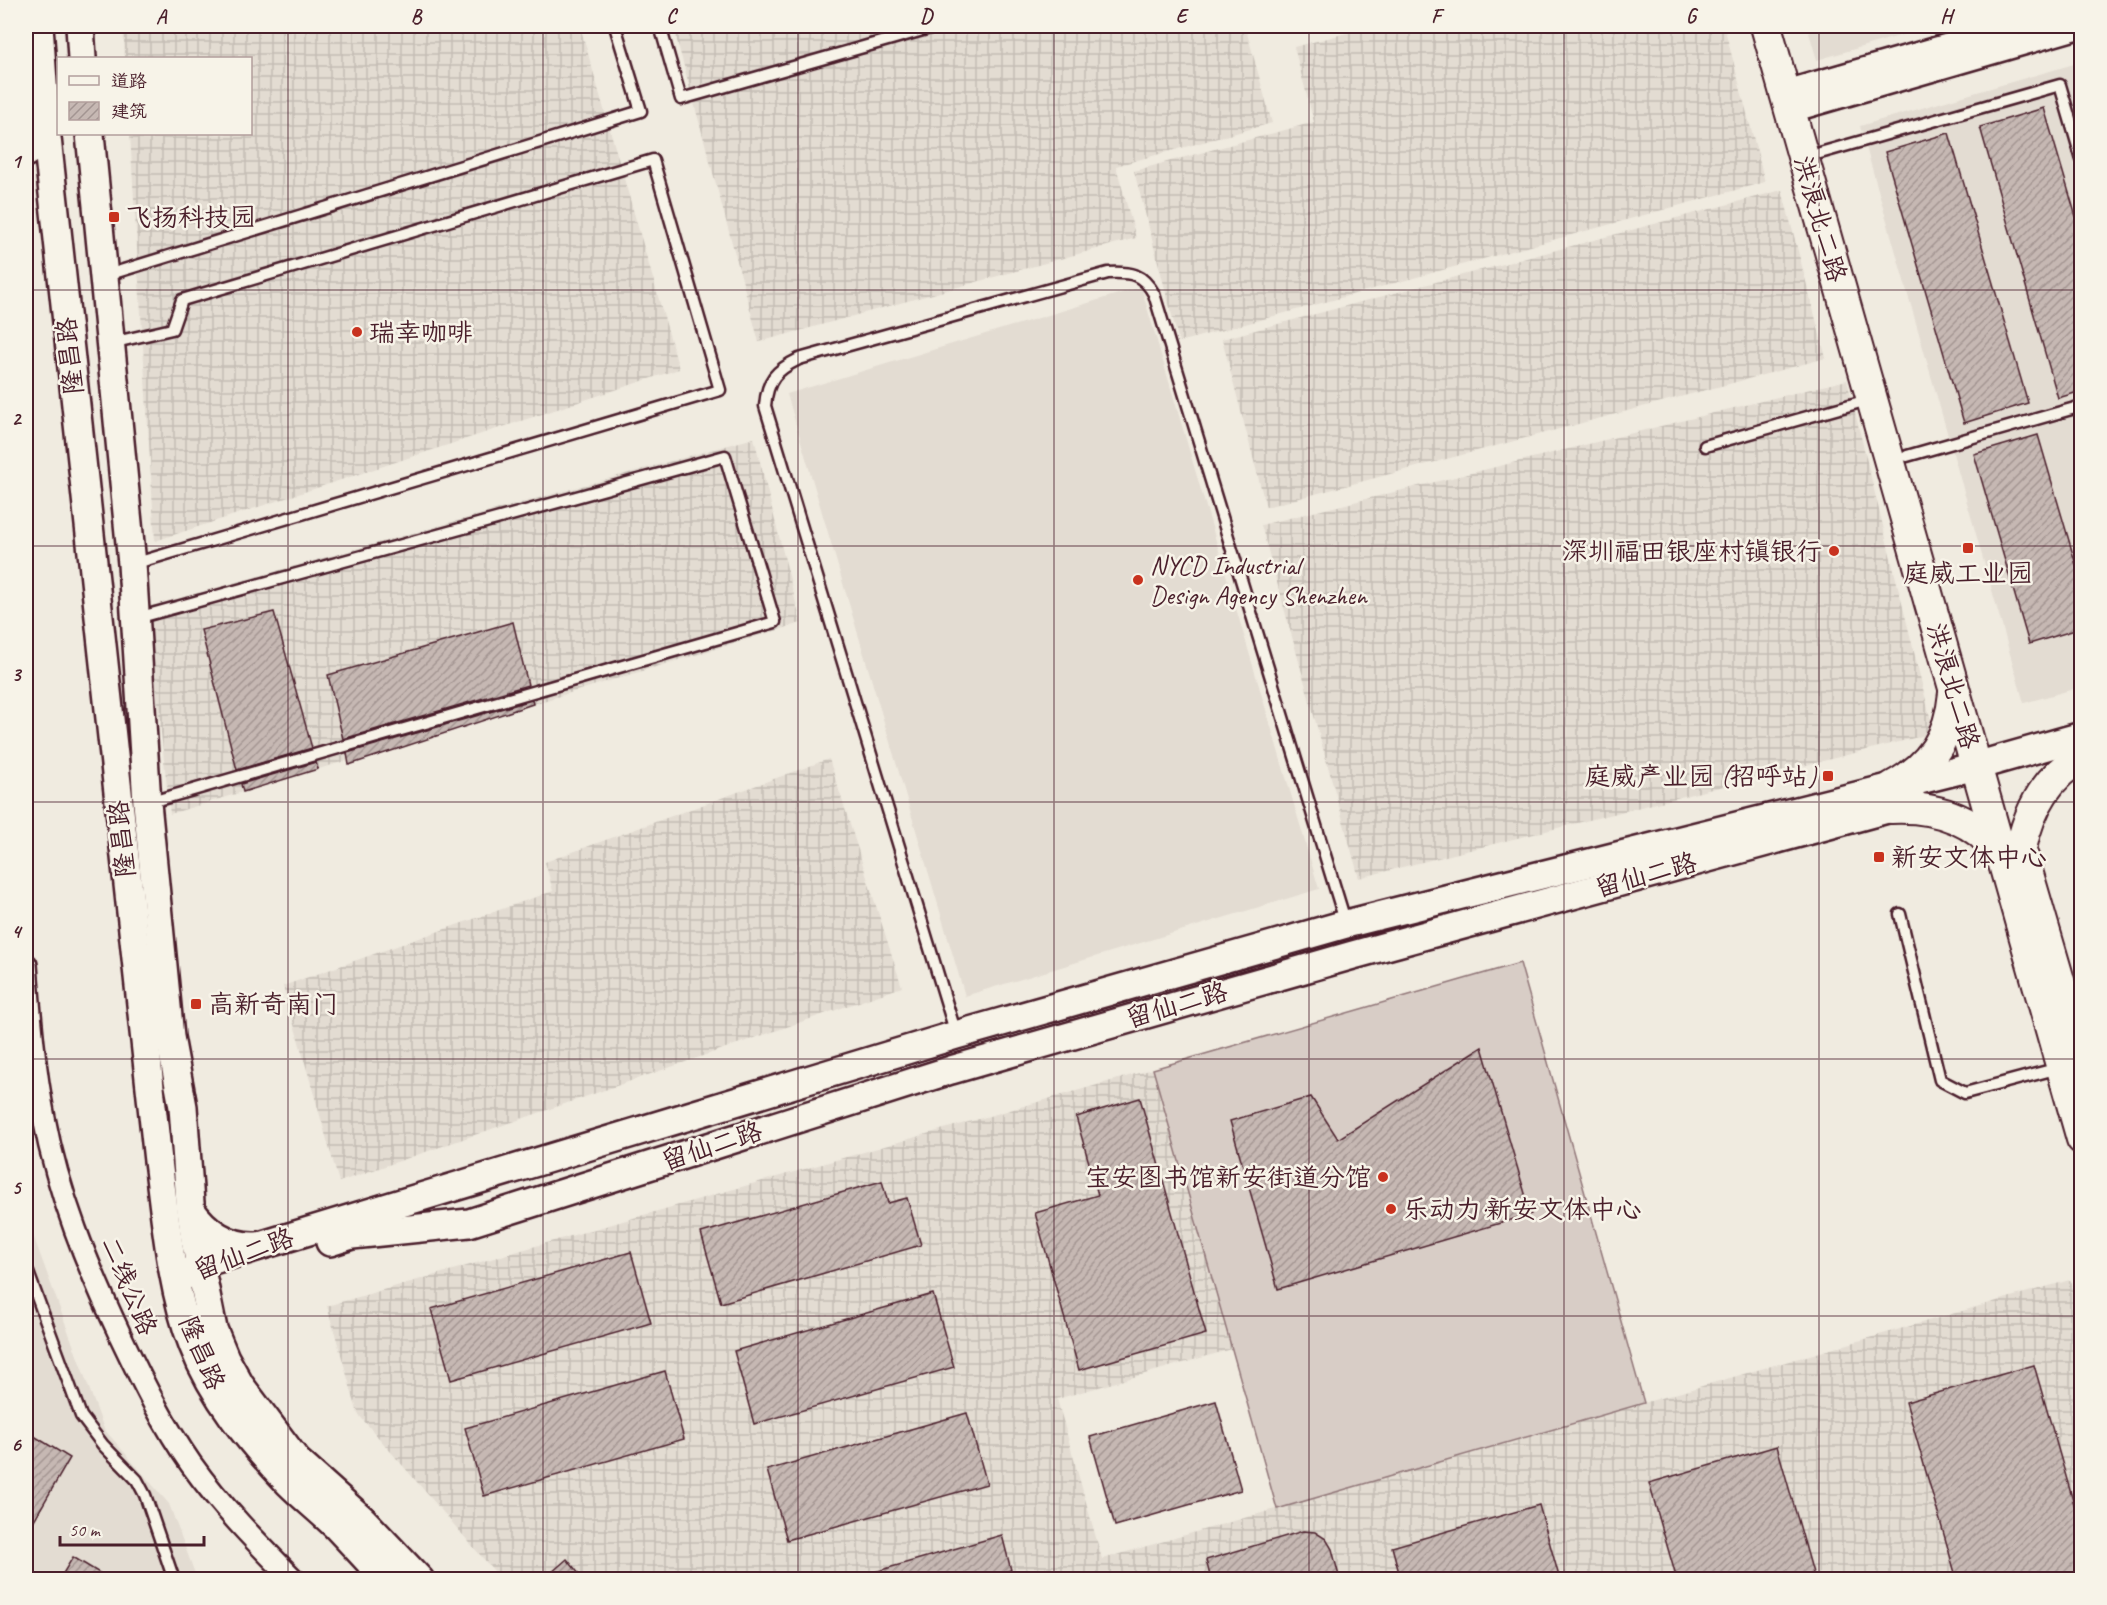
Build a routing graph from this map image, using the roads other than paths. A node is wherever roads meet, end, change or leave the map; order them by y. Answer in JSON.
{"nodes":[{"id":1,"x":39,"y":26,"type":"edge"},
{"id":2,"x":80,"y":26,"type":"edge"},
{"id":3,"x":615,"y":26,"type":"edge"},
{"id":4,"x":660,"y":26,"type":"edge"},
{"id":5,"x":937,"y":26,"type":"edge"},
{"id":6,"x":1766,"y":26,"type":"edge"},
{"id":7,"x":1783,"y":26,"type":"edge"},
{"id":8,"x":2013,"y":26,"type":"edge"},
{"id":9,"x":2082,"y":27,"type":"edge"},
{"id":10,"x":82,"y":57,"type":"edge"},
{"id":11,"x":1798,"y":99,"type":"junction"},
{"id":12,"x":90,"y":135,"type":"edge"},
{"id":13,"x":47,"y":138,"type":"junction"},
{"id":14,"x":1820,"y":153,"type":"junction"},
{"id":15,"x":26,"y":156,"type":"edge"},
{"id":16,"x":2082,"y":160,"type":"edge"},
{"id":17,"x":104,"y":276,"type":"junction"},
{"id":18,"x":110,"y":344,"type":"junction"},
{"id":19,"x":1872,"y":399,"type":"junction"},
{"id":20,"x":2082,"y":406,"type":"edge"},
{"id":21,"x":1705,"y":446,"type":"dead end"},
{"id":22,"x":1907,"y":456,"type":"junction"},
{"id":23,"x":132,"y":564,"type":"junction"},
{"id":24,"x":137,"y":618,"type":"junction"},
{"id":25,"x":1954,"y":690,"type":"junction"},
{"id":26,"x":2082,"y":736,"type":"edge"},
{"id":27,"x":2082,"y":756,"type":"edge"},
{"id":28,"x":1988,"y":772,"type":"junction"},
{"id":29,"x":1891,"y":798,"type":"junction"},
{"id":30,"x":147,"y":803,"type":"junction"},
{"id":31,"x":2011,"y":851,"type":"junction"},
{"id":32,"x":1899,"y":914,"type":"dead end"},
{"id":33,"x":1346,"y":924,"type":"junction"},
{"id":34,"x":26,"y":965,"type":"edge"},
{"id":35,"x":956,"y":1035,"type":"junction"},
{"id":36,"x":2071,"y":1064,"type":"edge"},
{"id":37,"x":2082,"y":1139,"type":"edge"},
{"id":38,"x":448,"y":1189,"type":"junction"},
{"id":39,"x":191,"y":1210,"type":"junction"},
{"id":40,"x":455,"y":1224,"type":"junction"},
{"id":41,"x":263,"y":1245,"type":"junction"},
{"id":42,"x":26,"y":1267,"type":"edge"},
{"id":43,"x":202,"y":1274,"type":"junction"},
{"id":44,"x":176,"y":1282,"type":"junction"},
{"id":45,"x":174,"y":1580,"type":"edge"},
{"id":46,"x":294,"y":1580,"type":"edge"},
{"id":47,"x":386,"y":1580,"type":"edge"},
{"id":48,"x":420,"y":1580,"type":"edge"}],
"edges":[{"from":1,"to":13,"type":"street","name":"隆昌路"},
{"from":2,"to":10,"type":"street"},
{"from":3,"to":17,"type":"lane"},
{"from":4,"to":5,"type":"lane"},
{"from":6,"to":11,"type":"main road","name":"洪浪北二路"},
{"from":7,"to":11,"type":"main road","name":"洪浪北二路"},
{"from":8,"to":11,"type":"street"},
{"from":9,"to":11,"type":"street"},
{"from":11,"to":14,"type":"main road","name":"洪浪北二路"},
{"from":11,"to":19,"type":"main road","name":"洪浪北二路"},
{"from":12,"to":17,"type":"street","name":"隆昌路"},
{"from":13,"to":15,"type":"street"},
{"from":13,"to":44,"type":"street","name":"隆昌路"},
{"from":14,"to":16,"type":"lane"},
{"from":14,"to":22,"type":"main road","name":"洪浪北二路"},
{"from":17,"to":18,"type":"street","name":"隆昌路"},
{"from":18,"to":23,"type":"street","name":"隆昌路"},
{"from":18,"to":23,"type":"lane"},
{"from":19,"to":21,"type":"lane"},
{"from":19,"to":25,"type":"main road","name":"洪浪北二路"},
{"from":20,"to":22,"type":"lane"},
{"from":22,"to":28,"type":"main road","name":"洪浪北二路"},
{"from":23,"to":24,"type":"street","name":"隆昌路"},
{"from":24,"to":30,"type":"street","name":"隆昌路"},
{"from":24,"to":30,"type":"lane"},
{"from":25,"to":28,"type":"main road","name":"洪浪北二路"},
{"from":25,"to":29,"type":"main road"},
{"from":26,"to":28,"type":"street","name":"留仙二路"},
{"from":27,"to":28,"type":"street","name":"留仙二路"},
{"from":27,"to":31,"type":"main road"},
{"from":28,"to":29,"type":"street","name":"留仙二路"},
{"from":28,"to":31,"type":"main road","name":"洪浪北二路"},
{"from":29,"to":31,"type":"main road"},
{"from":29,"to":33,"type":"street","name":"留仙二路"},
{"from":29,"to":40,"type":"street","name":"留仙二路"},
{"from":30,"to":39,"type":"street","name":"隆昌路"},
{"from":31,"to":36,"type":"main road","name":"洪浪北二路"},
{"from":32,"to":36,"type":"lane"},
{"from":33,"to":35,"type":"street","name":"留仙二路"},
{"from":33,"to":35,"type":"lane"},
{"from":34,"to":46,"type":"street","name":"二线公路"},
{"from":35,"to":38,"type":"street","name":"留仙二路"},
{"from":36,"to":37,"type":"main road","name":"洪浪北二路"},
{"from":38,"to":40,"type":"street"},
{"from":38,"to":41,"type":"street","name":"留仙二路"},
{"from":39,"to":41,"type":"street"},
{"from":39,"to":43,"type":"street","name":"隆昌路"},
{"from":40,"to":43,"type":"street","name":"留仙二路"},
{"from":41,"to":43,"type":"street","name":"留仙二路"},
{"from":42,"to":45,"type":"lane"},
{"from":43,"to":44,"type":"street","name":"留仙二路"},
{"from":43,"to":48,"type":"street","name":"隆昌路"},
{"from":44,"to":47,"type":"street","name":"隆昌路"}]}
